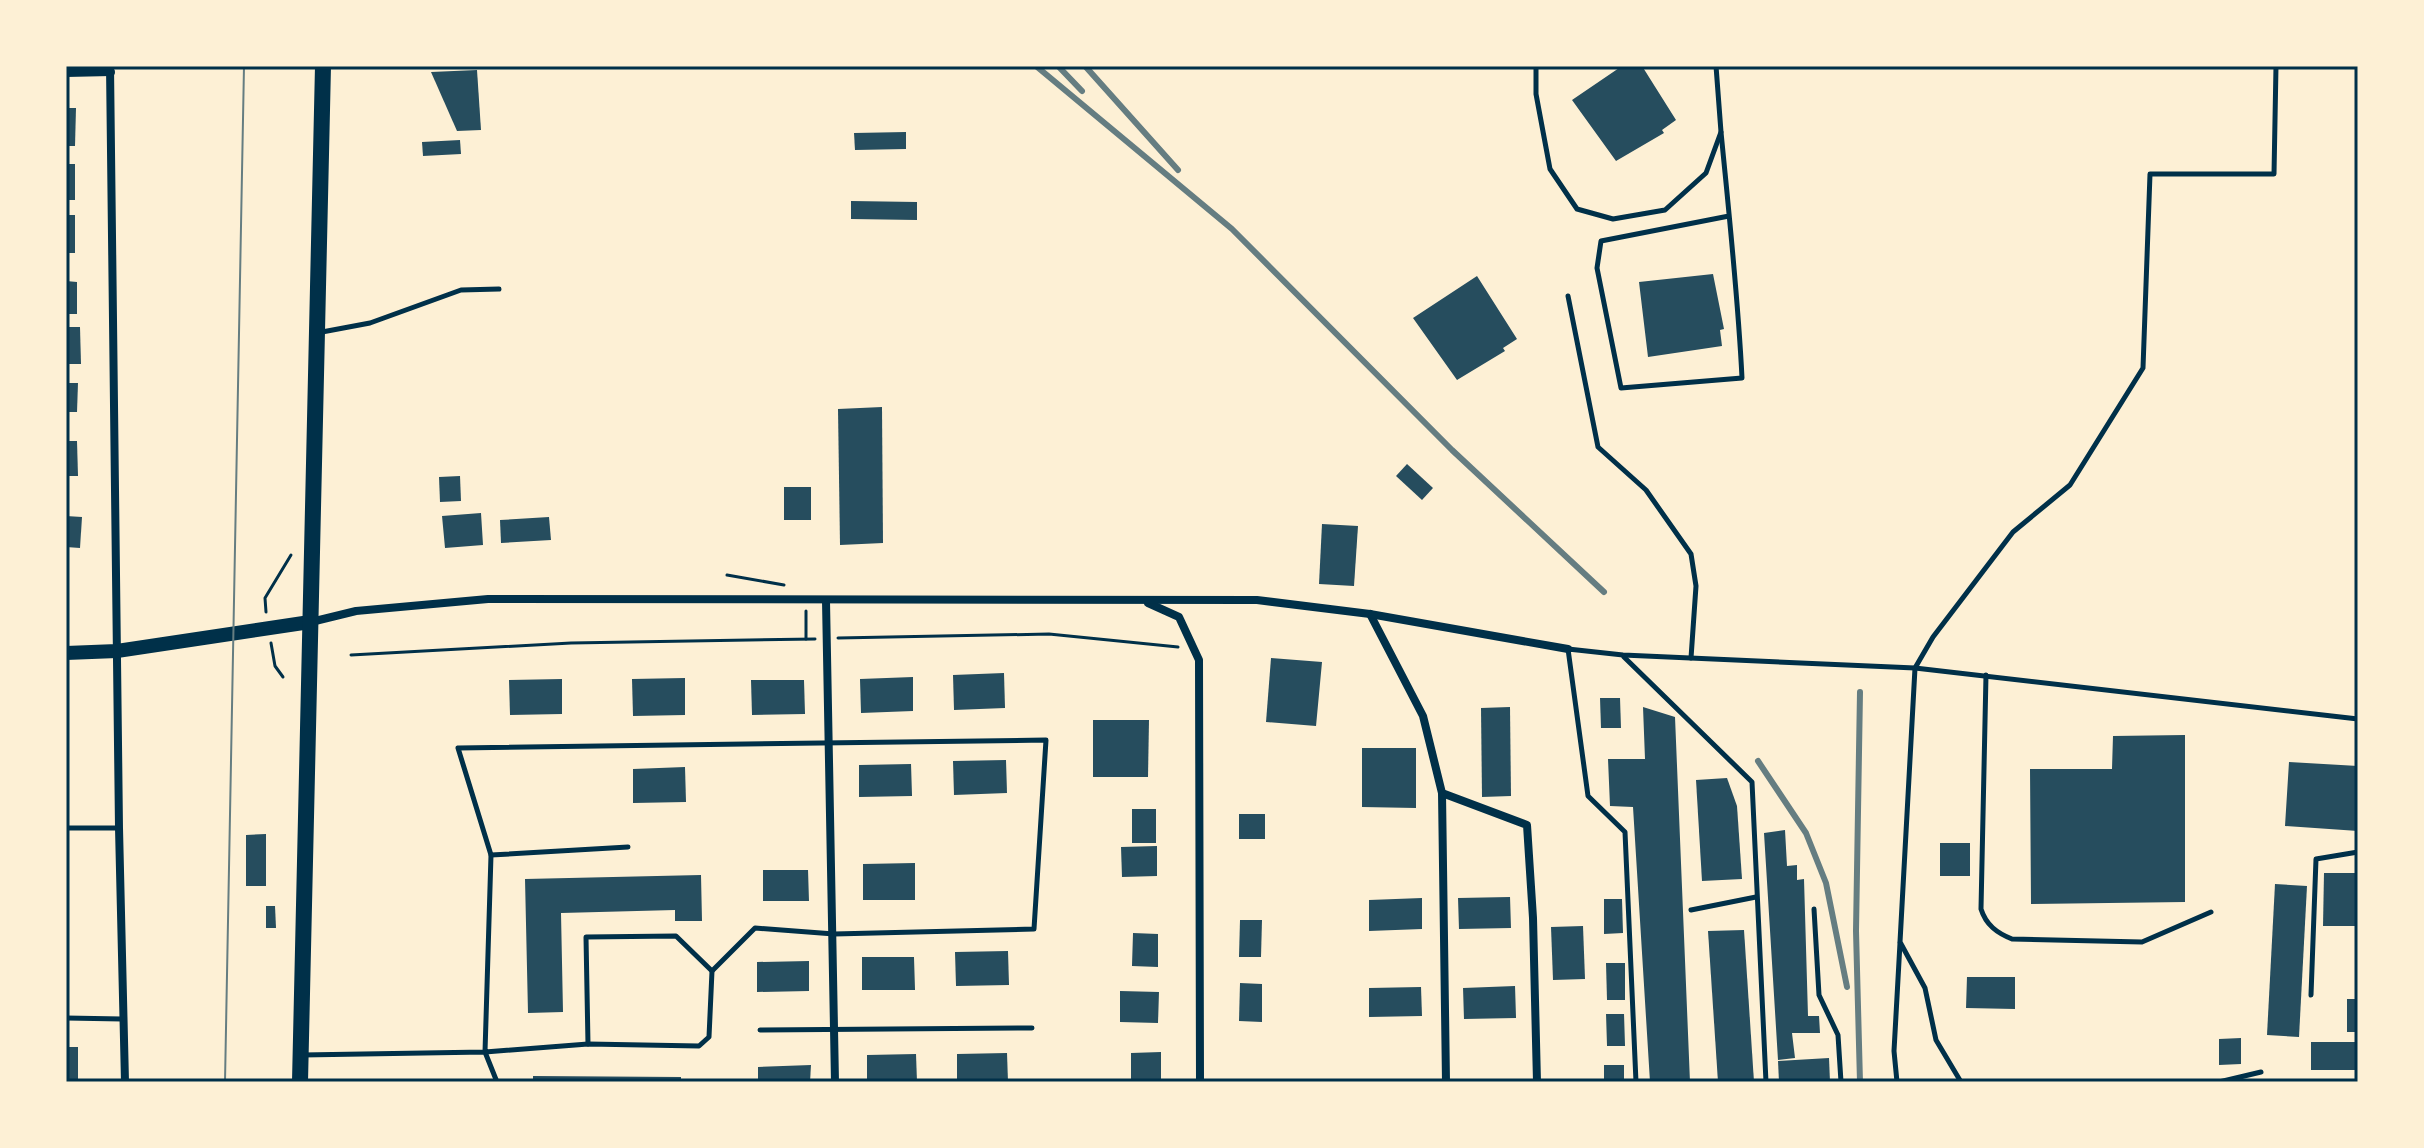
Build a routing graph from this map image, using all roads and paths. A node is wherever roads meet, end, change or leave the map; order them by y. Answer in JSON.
{"nodes":[{"id":1,"x":323,"y":66,"type":"edge"},
{"id":2,"x":1536,"y":66,"type":"edge"},
{"id":3,"x":1716,"y":66,"type":"edge"},
{"id":4,"x":2276,"y":66,"type":"edge"},
{"id":5,"x":110,"y":69,"type":"edge"},
{"id":6,"x":66,"y":73,"type":"edge"},
{"id":7,"x":1721,"y":132,"type":"junction"},
{"id":8,"x":1729,"y":216,"type":"junction"},
{"id":9,"x":499,"y":289,"type":"dead end"},
{"id":10,"x":1568,"y":296,"type":"dead end"},
{"id":11,"x":317,"y":333,"type":"junction"},
{"id":12,"x":826,"y":601,"type":"junction"},
{"id":13,"x":1144,"y":601,"type":"junction"},
{"id":14,"x":1370,"y":614,"type":"junction"},
{"id":15,"x":310,"y":622,"type":"junction"},
{"id":16,"x":827,"y":638,"type":"junction"},
{"id":17,"x":1182,"y":648,"type":"dead end"},
{"id":18,"x":1568,"y":649,"type":"junction"},
{"id":19,"x":117,"y":651,"type":"junction"},
{"id":20,"x":66,"y":653,"type":"edge"},
{"id":21,"x":351,"y":655,"type":"dead end"},
{"id":22,"x":1623,"y":655,"type":"junction"},
{"id":23,"x":1691,"y":658,"type":"junction"},
{"id":24,"x":1915,"y":668,"type":"junction"},
{"id":25,"x":1986,"y":675,"type":"junction"},
{"id":26,"x":2358,"y":719,"type":"edge"},
{"id":27,"x":828,"y":744,"type":"junction"},
{"id":28,"x":1442,"y":793,"type":"junction"},
{"id":29,"x":66,"y":828,"type":"edge"},
{"id":30,"x":119,"y":828,"type":"junction"},
{"id":31,"x":628,"y":847,"type":"dead end"},
{"id":32,"x":2358,"y":852,"type":"edge"},
{"id":33,"x":491,"y":855,"type":"junction"},
{"id":34,"x":1756,"y":897,"type":"junction"},
{"id":35,"x":1814,"y":909,"type":"dead end"},
{"id":36,"x":1691,"y":910,"type":"dead end"},
{"id":37,"x":2211,"y":912,"type":"dead end"},
{"id":38,"x":834,"y":934,"type":"junction"},
{"id":39,"x":1900,"y":942,"type":"junction"},
{"id":40,"x":712,"y":971,"type":"junction"},
{"id":41,"x":2311,"y":995,"type":"dead end"},
{"id":42,"x":66,"y":1018,"type":"edge"},
{"id":43,"x":122,"y":1019,"type":"junction"},
{"id":44,"x":1032,"y":1028,"type":"dead end"},
{"id":45,"x":760,"y":1030,"type":"dead end"},
{"id":46,"x":835,"y":1030,"type":"junction"},
{"id":47,"x":588,"y":1044,"type":"junction"},
{"id":48,"x":485,"y":1052,"type":"junction"},
{"id":49,"x":301,"y":1055,"type":"junction"},
{"id":50,"x":2261,"y":1072,"type":"dead end"},
{"id":51,"x":125,"y":1082,"type":"edge"},
{"id":52,"x":300,"y":1082,"type":"edge"},
{"id":53,"x":497,"y":1082,"type":"edge"},
{"id":54,"x":835,"y":1082,"type":"edge"},
{"id":55,"x":1200,"y":1082,"type":"edge"},
{"id":56,"x":1446,"y":1082,"type":"edge"},
{"id":57,"x":1537,"y":1082,"type":"edge"},
{"id":58,"x":1636,"y":1082,"type":"edge"},
{"id":59,"x":1766,"y":1082,"type":"edge"},
{"id":60,"x":1841,"y":1082,"type":"edge"},
{"id":61,"x":1897,"y":1082,"type":"edge"},
{"id":62,"x":1961,"y":1082,"type":"edge"},
{"id":63,"x":2219,"y":1082,"type":"edge"}],
"edges":[{"from":1,"to":11,"type":"main road"},
{"from":2,"to":7,"type":"lane"},
{"from":3,"to":7,"type":"lane"},
{"from":4,"to":24,"type":"lane"},
{"from":5,"to":6,"type":"street"},
{"from":5,"to":19,"type":"street"},
{"from":7,"to":8,"type":"lane"},
{"from":8,"to":8,"type":"lane"},
{"from":9,"to":11,"type":"lane"},
{"from":10,"to":23,"type":"lane"},
{"from":11,"to":15,"type":"main road"},
{"from":12,"to":13,"type":"street"},
{"from":12,"to":15,"type":"street"},
{"from":12,"to":16,"type":"street"},
{"from":13,"to":14,"type":"street"},
{"from":13,"to":55,"type":"street"},
{"from":14,"to":18,"type":"street"},
{"from":14,"to":28,"type":"street"},
{"from":15,"to":19,"type":"street"},
{"from":15,"to":49,"type":"main road"},
{"from":16,"to":17,"type":"path"},
{"from":16,"to":21,"type":"path"},
{"from":16,"to":27,"type":"street"},
{"from":18,"to":22,"type":"lane"},
{"from":18,"to":58,"type":"lane"},
{"from":19,"to":20,"type":"street"},
{"from":19,"to":30,"type":"street"},
{"from":22,"to":23,"type":"lane"},
{"from":22,"to":34,"type":"lane"},
{"from":23,"to":24,"type":"lane"},
{"from":24,"to":25,"type":"lane"},
{"from":24,"to":39,"type":"lane"},
{"from":25,"to":26,"type":"lane"},
{"from":25,"to":37,"type":"lane"},
{"from":27,"to":33,"type":"lane"},
{"from":27,"to":38,"type":"street"},
{"from":27,"to":38,"type":"lane"},
{"from":28,"to":56,"type":"street"},
{"from":28,"to":57,"type":"street"},
{"from":29,"to":30,"type":"lane"},
{"from":30,"to":43,"type":"street"},
{"from":31,"to":33,"type":"lane"},
{"from":32,"to":41,"type":"lane"},
{"from":33,"to":48,"type":"lane"},
{"from":34,"to":36,"type":"lane"},
{"from":34,"to":59,"type":"lane"},
{"from":35,"to":60,"type":"lane"},
{"from":38,"to":40,"type":"lane"},
{"from":38,"to":46,"type":"street"},
{"from":39,"to":61,"type":"lane"},
{"from":39,"to":62,"type":"lane"},
{"from":40,"to":47,"type":"lane"},
{"from":40,"to":47,"type":"lane"},
{"from":42,"to":43,"type":"lane"},
{"from":43,"to":51,"type":"street"},
{"from":44,"to":46,"type":"lane"},
{"from":45,"to":46,"type":"lane"},
{"from":46,"to":54,"type":"street"},
{"from":47,"to":48,"type":"lane"},
{"from":48,"to":49,"type":"lane"},
{"from":48,"to":53,"type":"lane"},
{"from":49,"to":52,"type":"main road"},
{"from":50,"to":63,"type":"lane"}]}
